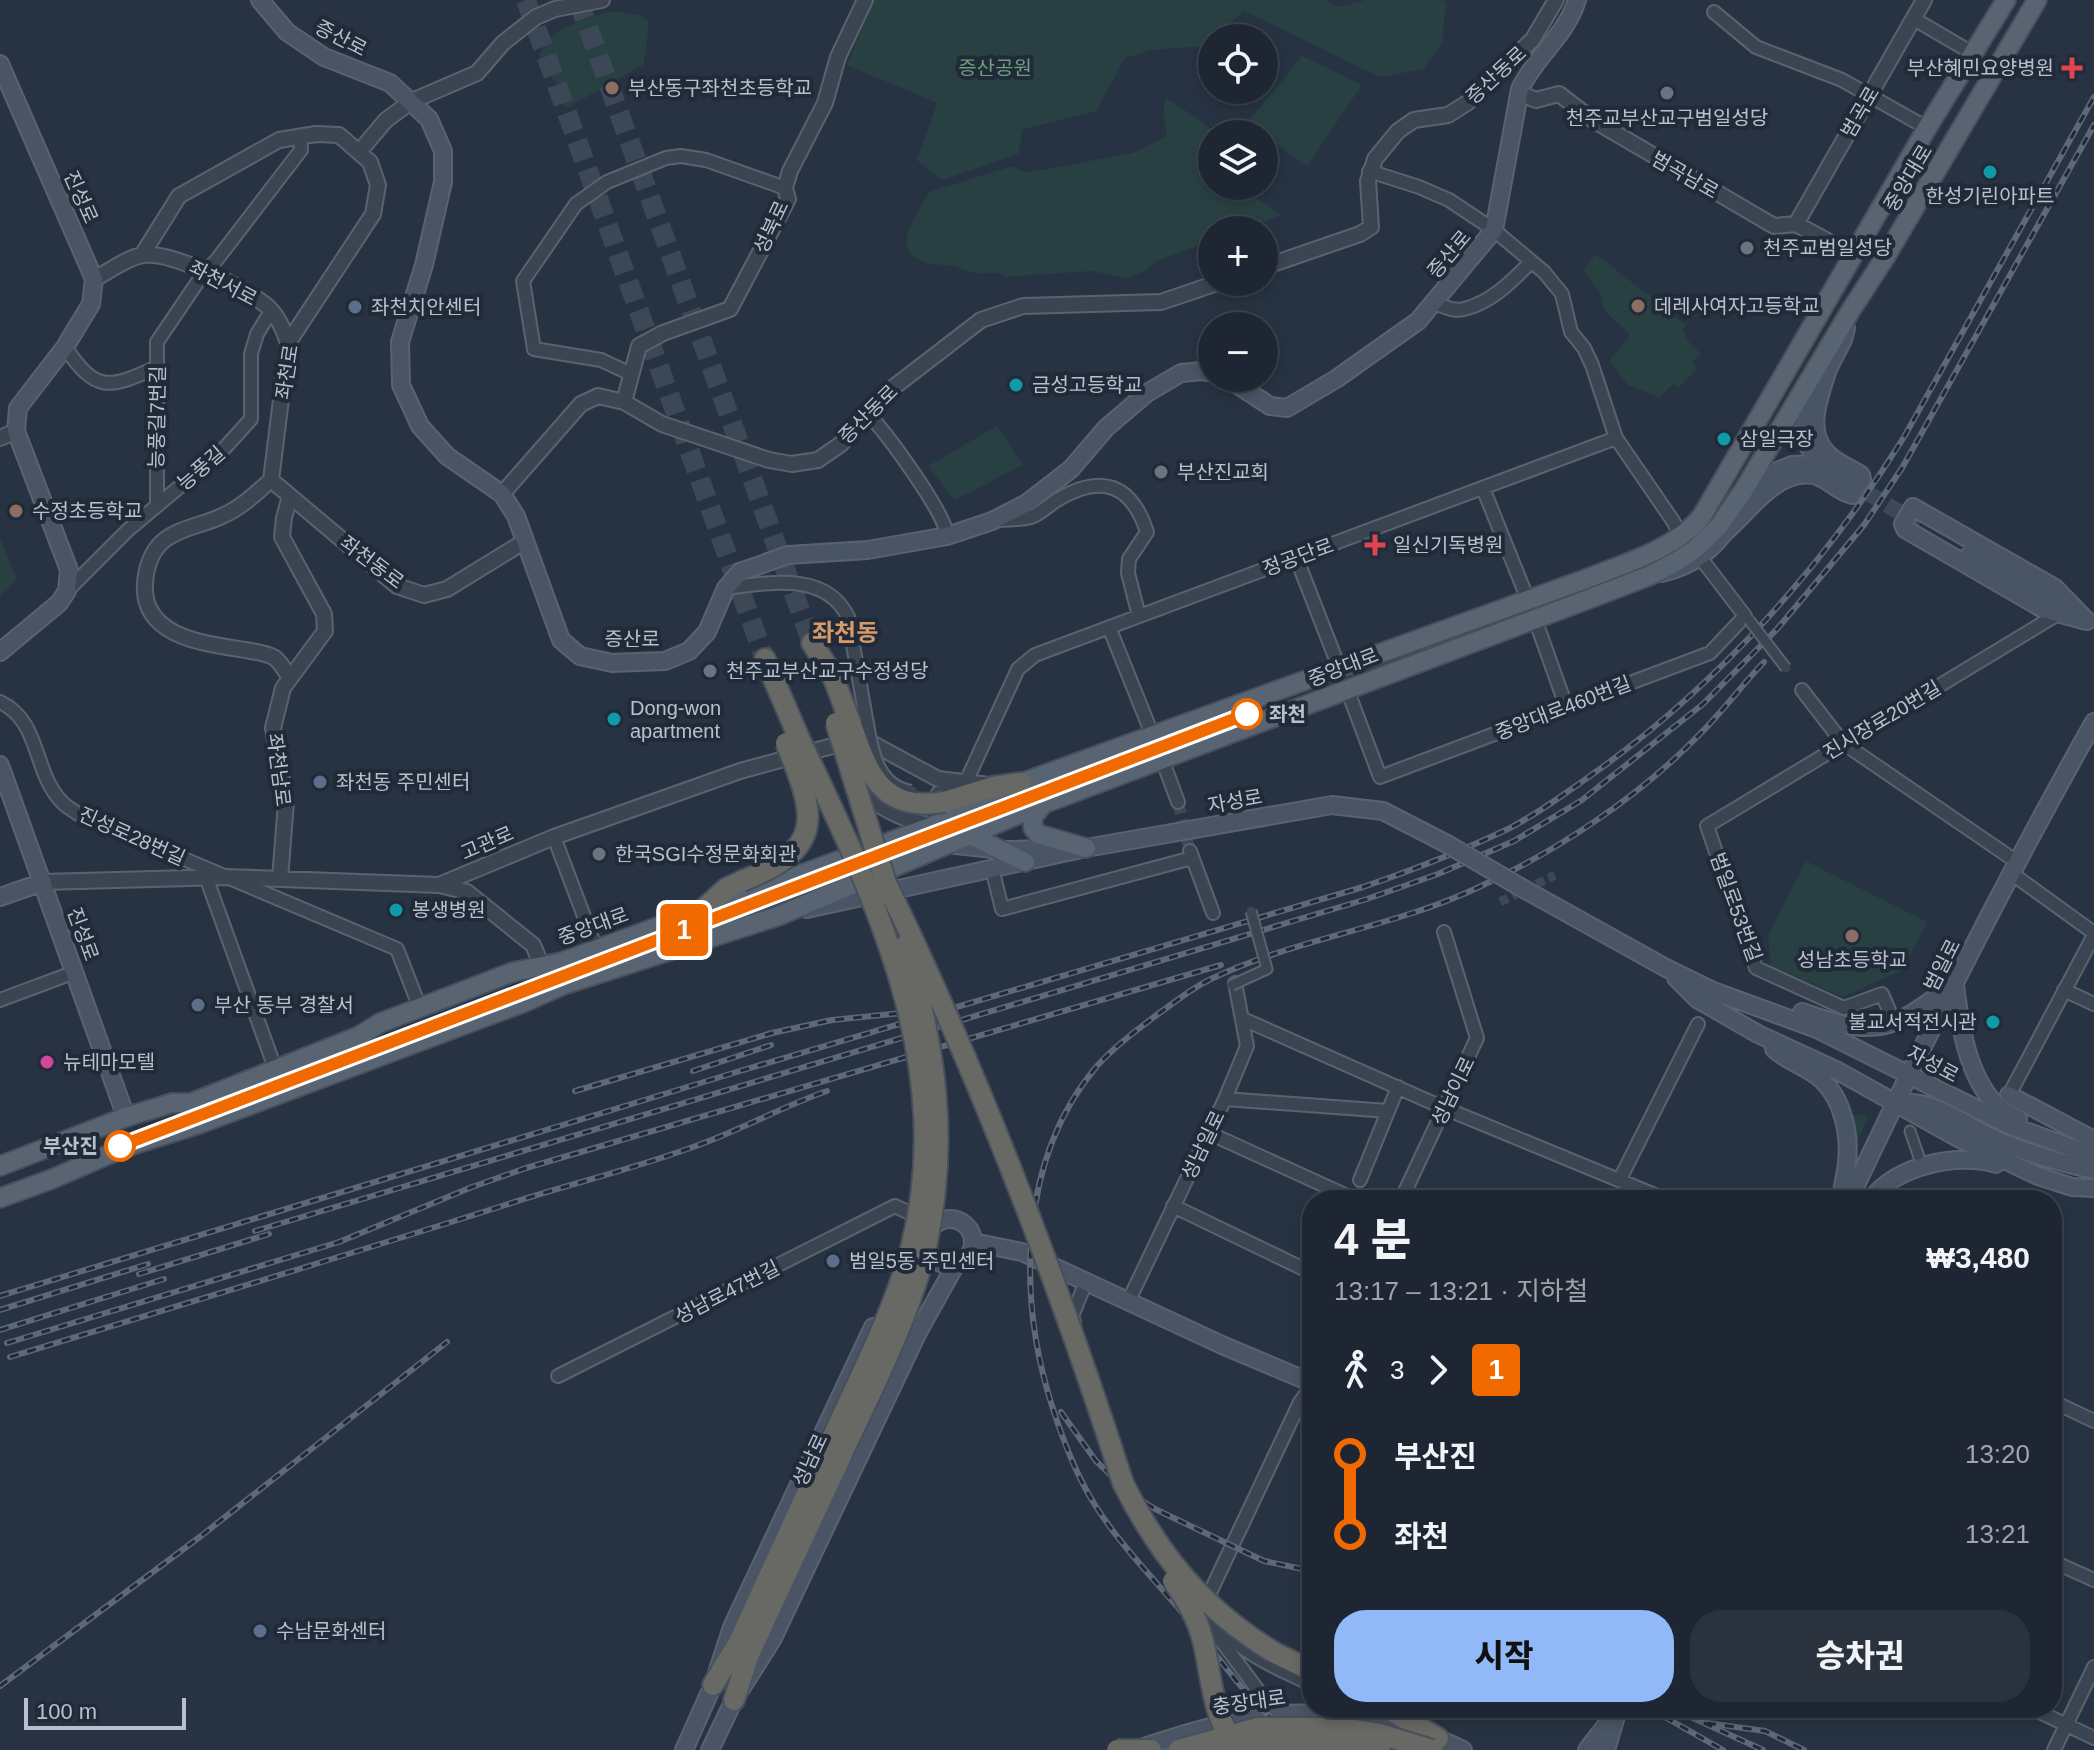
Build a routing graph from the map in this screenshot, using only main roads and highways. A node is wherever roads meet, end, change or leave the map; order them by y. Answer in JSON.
{"nodes":[{"id":1,"x":260,"y":0,"type":"edge"},
{"id":2,"x":1577,"y":0,"type":"edge"},
{"id":3,"x":2006,"y":0,"type":"edge"},
{"id":4,"x":2037,"y":0,"type":"edge"},
{"id":5,"x":1,"y":69,"type":"edge"},
{"id":6,"x":1851,"y":310,"type":"junction"},
{"id":7,"x":1828,"y":369,"type":"junction"},
{"id":8,"x":1198,"y":371,"type":"edge"},
{"id":9,"x":1248,"y":392,"type":"edge"},
{"id":10,"x":1818,"y":464,"type":"junction"},
{"id":11,"x":1846,"y":480,"type":"tunnel mouth"},
{"id":12,"x":1919,"y":524,"type":"tunnel mouth"},
{"id":13,"x":1725,"y":532,"type":"junction"},
{"id":14,"x":1697,"y":555,"type":"junction"},
{"id":15,"x":2091,"y":623,"type":"edge"},
{"id":16,"x":812,"y":643,"type":"tunnel mouth"},
{"id":17,"x":0,"y":652,"type":"edge"},
{"id":18,"x":768,"y":665,"type":"tunnel mouth"},
{"id":19,"x":1238,"y":706,"type":"junction"},
{"id":20,"x":851,"y":722,"type":"junction"},
{"id":21,"x":2094,"y":722,"type":"edge"},
{"id":22,"x":793,"y":740,"type":"junction"},
{"id":23,"x":1207,"y":742,"type":"junction"},
{"id":24,"x":0,"y":765,"type":"edge"},
{"id":25,"x":1021,"y":783,"type":"junction"},
{"id":26,"x":4,"y":787,"type":"edge"},
{"id":27,"x":1043,"y":804,"type":"junction"},
{"id":28,"x":973,"y":809,"type":"junction"},
{"id":29,"x":1006,"y":819,"type":"junction"},
{"id":30,"x":970,"y":835,"type":"junction"},
{"id":31,"x":900,"y":839,"type":"junction"},
{"id":32,"x":946,"y":844,"type":"junction"},
{"id":33,"x":1086,"y":848,"type":"junction"},
{"id":34,"x":1002,"y":850,"type":"junction"},
{"id":35,"x":1025,"y":856,"type":"junction"},
{"id":36,"x":43,"y":882,"type":"junction"},
{"id":37,"x":886,"y":883,"type":"junction"},
{"id":38,"x":0,"y":897,"type":"edge"},
{"id":39,"x":705,"y":908,"type":"junction"},
{"id":40,"x":778,"y":916,"type":"junction"},
{"id":41,"x":1666,"y":968,"type":"junction"},
{"id":42,"x":1955,"y":985,"type":"junction"},
{"id":43,"x":1713,"y":991,"type":"junction"},
{"id":44,"x":1758,"y":1034,"type":"junction"},
{"id":45,"x":1909,"y":1074,"type":"junction"},
{"id":46,"x":2009,"y":1095,"type":"road end"},
{"id":47,"x":1894,"y":1103,"type":"junction"},
{"id":48,"x":126,"y":1117,"type":"junction"},
{"id":49,"x":2094,"y":1140,"type":"edge"},
{"id":50,"x":2050,"y":1141,"type":"junction"},
{"id":51,"x":2094,"y":1156,"type":"edge"},
{"id":52,"x":2011,"y":1164,"type":"junction"},
{"id":53,"x":0,"y":1166,"type":"edge"},
{"id":54,"x":2094,"y":1170,"type":"edge"},
{"id":55,"x":2094,"y":1188,"type":"edge"},
{"id":56,"x":1842,"y":1190,"type":"edge"},
{"id":57,"x":1854,"y":1190,"type":"edge"},
{"id":58,"x":1878,"y":1190,"type":"edge"},
{"id":59,"x":0,"y":1198,"type":"edge"},
{"id":60,"x":973,"y":1242,"type":"junction"},
{"id":61,"x":926,"y":1246,"type":"junction"},
{"id":62,"x":956,"y":1264,"type":"junction"},
{"id":63,"x":906,"y":1269,"type":"junction"},
{"id":64,"x":933,"y":1305,"type":"junction"},
{"id":65,"x":1070,"y":1326,"type":"junction"},
{"id":66,"x":1302,"y":1380,"type":"edge"},
{"id":67,"x":834,"y":1453,"type":"junction"},
{"id":68,"x":1302,"y":1666,"type":"edge"},
{"id":69,"x":713,"y":1685,"type":"junction"},
{"id":70,"x":734,"y":1700,"type":"junction"},
{"id":71,"x":1302,"y":1716,"type":"edge"},
{"id":72,"x":1402,"y":1718,"type":"edge"},
{"id":73,"x":1612,"y":1718,"type":"edge"},
{"id":74,"x":1616,"y":1718,"type":"edge"},
{"id":75,"x":1435,"y":1744,"type":"edge"},
{"id":76,"x":1610,"y":1745,"type":"edge"},
{"id":77,"x":684,"y":1750,"type":"edge"},
{"id":78,"x":710,"y":1750,"type":"edge"},
{"id":79,"x":1117,"y":1750,"type":"edge"},
{"id":80,"x":1134,"y":1750,"type":"edge"},
{"id":81,"x":1151,"y":1750,"type":"edge"},
{"id":82,"x":1179,"y":1750,"type":"edge"},
{"id":83,"x":1226,"y":1750,"type":"edge"},
{"id":84,"x":1238,"y":1750,"type":"edge"},
{"id":85,"x":1387,"y":1750,"type":"edge"},
{"id":86,"x":1463,"y":1750,"type":"edge"},
{"id":87,"x":1587,"y":1750,"type":"edge"}],
"edges":[{"from":1,"to":8,"type":"main road","name":"증산로"},
{"from":2,"to":9,"type":"main road","name":"증산로"},
{"from":3,"to":19,"type":"main road","name":"중앙대로"},
{"from":4,"to":6,"type":"main road","name":"중앙대로"},
{"from":5,"to":17,"type":"main road","name":"진성로"},
{"from":6,"to":7,"type":"main road"},
{"from":6,"to":14,"type":"main road","name":"중앙대로"},
{"from":7,"to":10,"type":"main road"},
{"from":7,"to":13,"type":"main road"},
{"from":10,"to":11,"type":"main road"},
{"from":10,"to":13,"type":"main road"},
{"from":12,"to":15,"type":"main road"},
{"from":13,"to":14,"type":"main road"},
{"from":14,"to":23,"type":"main road","name":"중앙대로"},
{"from":15,"to":15,"type":"main road"},
{"from":16,"to":20,"type":"highway"},
{"from":18,"to":22,"type":"highway"},
{"from":19,"to":23,"type":"main road"},
{"from":19,"to":25,"type":"main road","name":"중앙대로"},
{"from":20,"to":25,"type":"highway","bridge":true},
{"from":20,"to":37,"type":"highway","bridge":true},
{"from":21,"to":42,"type":"main road","name":"범일로"},
{"from":22,"to":39,"type":"highway","bridge":true},
{"from":22,"to":67,"type":"highway","bridge":true},
{"from":23,"to":27,"type":"main road","name":"중앙대로"},
{"from":24,"to":26,"type":"main road","name":"진성로"},
{"from":25,"to":28,"type":"main road","name":"중앙대로"},
{"from":26,"to":36,"type":"main road","name":"진성로"},
{"from":27,"to":29,"type":"main road","name":"중앙대로"},
{"from":27,"to":33,"type":"main road"},
{"from":28,"to":30,"type":"main road"},
{"from":28,"to":31,"type":"main road","name":"중앙대로"},
{"from":29,"to":30,"type":"main road","name":"중앙대로"},
{"from":29,"to":35,"type":"main road"},
{"from":30,"to":32,"type":"main road","name":"중앙대로"},
{"from":30,"to":34,"type":"main road"},
{"from":31,"to":32,"type":"main road"},
{"from":31,"to":39,"type":"main road","name":"중앙대로"},
{"from":32,"to":34,"type":"main road"},
{"from":32,"to":40,"type":"main road","name":"중앙대로"},
{"from":33,"to":35,"type":"main road","name":"자성로"},
{"from":33,"to":41,"type":"main road","name":"자성로","bridge":true},
{"from":34,"to":35,"type":"main road"},
{"from":35,"to":40,"type":"main road","name":"자성로"},
{"from":36,"to":38,"type":"main road","name":"고관로"},
{"from":36,"to":48,"type":"main road","name":"진성로"},
{"from":37,"to":65,"type":"highway","bridge":true},
{"from":37,"to":67,"type":"highway","bridge":true},
{"from":39,"to":48,"type":"main road","name":"중앙대로"},
{"from":40,"to":59,"type":"main road","name":"중앙대로"},
{"from":41,"to":43,"type":"main road","name":"자성로"},
{"from":41,"to":44,"type":"main road","name":"자성로"},
{"from":42,"to":43,"type":"main road"},
{"from":42,"to":45,"type":"main road","name":"범일로"},
{"from":42,"to":50,"type":"main road"},
{"from":43,"to":45,"type":"main road","name":"자성로"},
{"from":44,"to":47,"type":"main road","name":"자성로"},
{"from":44,"to":56,"type":"main road"},
{"from":45,"to":47,"type":"main road","name":"범일로"},
{"from":45,"to":50,"type":"main road","name":"자성로"},
{"from":46,"to":49,"type":"main road"},
{"from":47,"to":52,"type":"main road","name":"자성로"},
{"from":47,"to":54,"type":"main road","name":"자성로"},
{"from":47,"to":57,"type":"main road","name":"범일로"},
{"from":48,"to":53,"type":"main road","name":"중앙대로"},
{"from":50,"to":51,"type":"main road","name":"자성로"},
{"from":52,"to":55,"type":"main road","name":"자성로"},
{"from":52,"to":58,"type":"main road"},
{"from":60,"to":61,"type":"main road"},
{"from":60,"to":62,"type":"main road"},
{"from":60,"to":66,"type":"main road"},
{"from":61,"to":62,"type":"main road"},
{"from":61,"to":63,"type":"main road","name":"성남로"},
{"from":62,"to":64,"type":"main road","name":"성남로"},
{"from":63,"to":64,"type":"main road"},
{"from":63,"to":69,"type":"main road","name":"성남로"},
{"from":64,"to":70,"type":"main road","name":"성남로"},
{"from":65,"to":68,"type":"highway","bridge":true},
{"from":65,"to":84,"type":"highway","bridge":true},
{"from":67,"to":69,"type":"highway","name":"성남로"},
{"from":67,"to":70,"type":"highway","name":"성남로"},
{"from":69,"to":77,"type":"main road","name":"성남로"},
{"from":70,"to":78,"type":"main road","name":"성남로"},
{"from":71,"to":80,"type":"main road","name":"충장대로"},
{"from":72,"to":75,"type":"highway"},
{"from":73,"to":87,"type":"main road"},
{"from":74,"to":76,"type":"main road"},
{"from":75,"to":82,"type":"highway","bridge":true},
{"from":75,"to":86,"type":"main road"},
{"from":79,"to":81,"type":"highway","bridge":true},
{"from":83,"to":85,"type":"highway","bridge":true}]}
